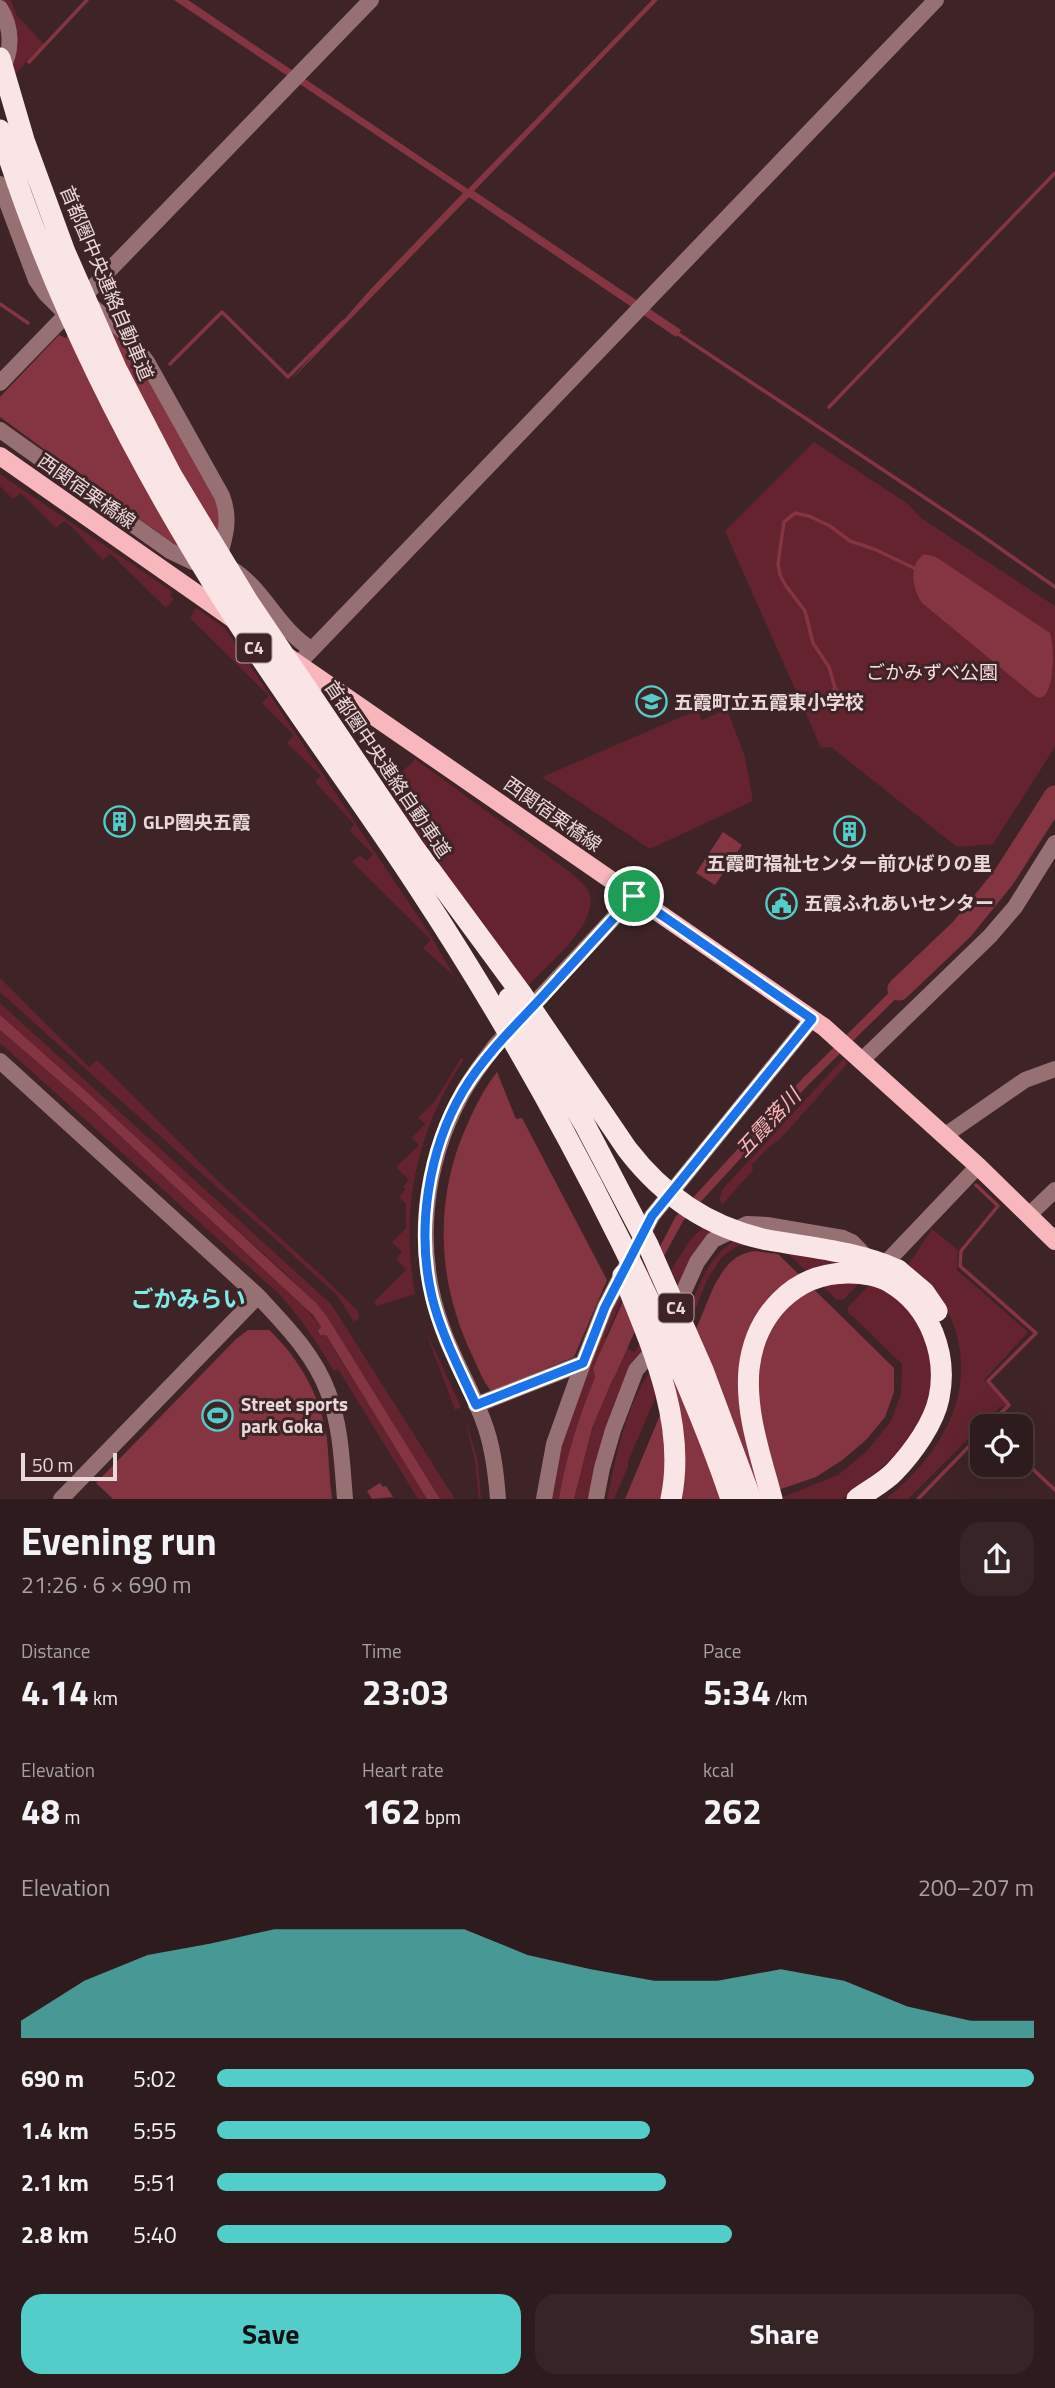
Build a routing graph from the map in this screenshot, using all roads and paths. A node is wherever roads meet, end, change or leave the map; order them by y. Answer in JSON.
{"nodes":[{"id":1,"x":371,"y":0,"type":"edge"},
{"id":2,"x":936,"y":0,"type":"edge"},
{"id":3,"x":0,"y":8,"type":"edge"},
{"id":4,"x":0,"y":58,"type":"edge"},
{"id":5,"x":0,"y":73,"type":"edge"},
{"id":6,"x":0,"y":130,"type":"edge"},
{"id":7,"x":0,"y":184,"type":"edge"},
{"id":8,"x":82,"y":298,"type":"junction"},
{"id":9,"x":66,"y":314,"type":"junction"},
{"id":10,"x":0,"y":383,"type":"edge"},
{"id":11,"x":0,"y":430,"type":"edge"},
{"id":12,"x":0,"y":456,"type":"edge"},
{"id":13,"x":217,"y":564,"type":"junction"},
{"id":14,"x":311,"y":649,"type":"junction"},
{"id":15,"x":298,"y":664,"type":"junction"},
{"id":16,"x":1055,"y":843,"type":"edge"},
{"id":17,"x":415,"y":849,"type":"junction"},
{"id":18,"x":634,"y":896,"type":"junction"},
{"id":19,"x":812,"y":1019,"type":"junction"},
{"id":20,"x":859,"y":1057,"type":"junction"},
{"id":21,"x":0,"y":1061,"type":"edge"},
{"id":22,"x":1055,"y":1069,"type":"edge"},
{"id":23,"x":566,"y":1134,"type":"junction"},
{"id":24,"x":944,"y":1136,"type":"junction"},
{"id":25,"x":978,"y":1166,"type":"junction"},
{"id":26,"x":1055,"y":1190,"type":"edge"},
{"id":27,"x":1030,"y":1214,"type":"junction"},
{"id":28,"x":1055,"y":1241,"type":"edge"},
{"id":29,"x":894,"y":1276,"type":"junction"},
{"id":30,"x":258,"y":1296,"type":"junction"},
{"id":31,"x":583,"y":1363,"type":"junction"},
{"id":32,"x":476,"y":1405,"type":"junction"},
{"id":33,"x":61,"y":1499,"type":"edge"},
{"id":34,"x":345,"y":1499,"type":"edge"},
{"id":35,"x":498,"y":1499,"type":"edge"},
{"id":36,"x":544,"y":1499,"type":"edge"},
{"id":37,"x":596,"y":1499,"type":"edge"},
{"id":38,"x":671,"y":1499,"type":"edge"},
{"id":39,"x":731,"y":1499,"type":"edge"},
{"id":40,"x":751,"y":1499,"type":"edge"},
{"id":41,"x":772,"y":1499,"type":"edge"},
{"id":42,"x":857,"y":1499,"type":"edge"},
{"id":43,"x":876,"y":1499,"type":"edge"}],
"edges":[{"from":1,"to":8,"type":"street"},
{"from":2,"to":14,"type":"street"},
{"from":3,"to":5,"type":"street"},
{"from":4,"to":17,"type":"highway","name":"首都圏中央連絡自動車道","number":"C4","bridge":true},
{"from":6,"to":23,"type":"highway","number":"C4","bridge":true},
{"from":7,"to":9,"type":"street"},
{"from":8,"to":9,"type":"street"},
{"from":8,"to":13,"type":"street"},
{"from":9,"to":10,"type":"street"},
{"from":11,"to":13,"type":"street"},
{"from":12,"to":15,"type":"main road","name":"西関宿栗橋線"},
{"from":13,"to":14,"type":"street"},
{"from":14,"to":15,"type":"street"},
{"from":15,"to":18,"type":"main road","name":"西関宿栗橋線"},
{"from":16,"to":20,"type":"street"},
{"from":17,"to":29,"type":"highway","bridge":true},
{"from":17,"to":40,"type":"highway","name":"首都圏中央連絡自動車道","number":"C4","bridge":true},
{"from":18,"to":19,"type":"main road","name":"西関宿栗橋線"},
{"from":18,"to":32,"type":"street"},
{"from":19,"to":20,"type":"main road","name":"西関宿栗橋線"},
{"from":19,"to":31,"type":"street"},
{"from":20,"to":24,"type":"main road","name":"西関宿栗橋線"},
{"from":21,"to":30,"type":"street"},
{"from":22,"to":24,"type":"street"},
{"from":23,"to":38,"type":"highway","bridge":true},
{"from":23,"to":39,"type":"highway","number":"C4","bridge":true},
{"from":24,"to":25,"type":"main road","name":"西関宿栗橋線"},
{"from":25,"to":27,"type":"main road","name":"西関宿栗橋線"},
{"from":25,"to":37,"type":"street"},
{"from":26,"to":27,"type":"street"},
{"from":27,"to":28,"type":"main road","name":"西関宿栗橋線"},
{"from":29,"to":41,"type":"highway"},
{"from":29,"to":42,"type":"highway"},
{"from":29,"to":43,"type":"highway"},
{"from":30,"to":33,"type":"street"},
{"from":30,"to":34,"type":"street"},
{"from":31,"to":32,"type":"street"},
{"from":31,"to":36,"type":"street"},
{"from":32,"to":35,"type":"street"}]}
